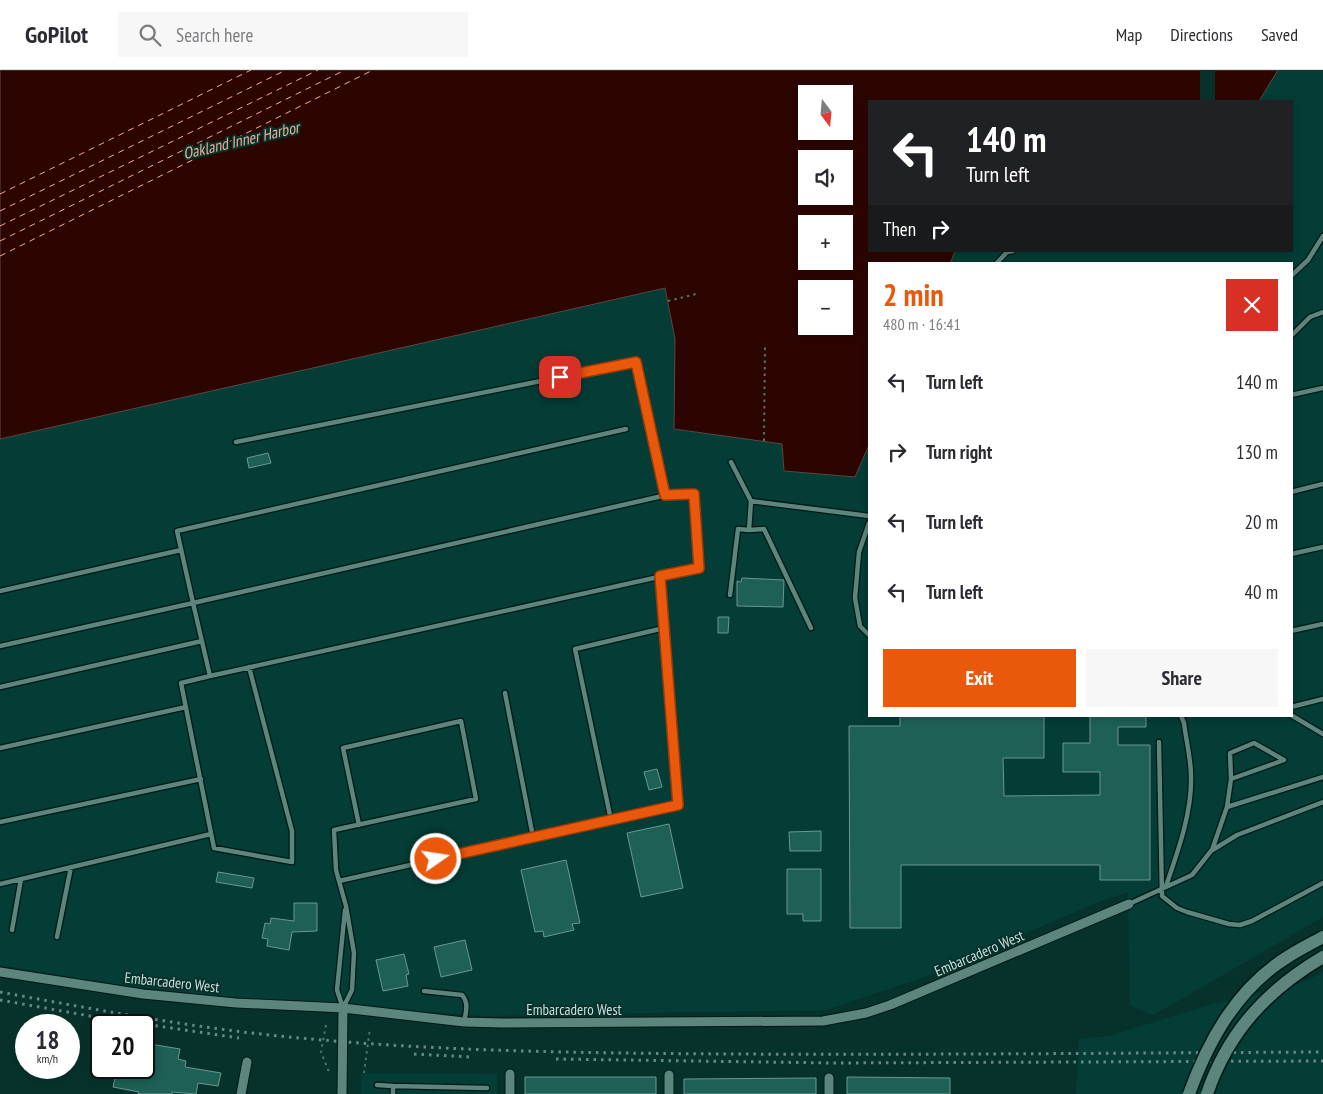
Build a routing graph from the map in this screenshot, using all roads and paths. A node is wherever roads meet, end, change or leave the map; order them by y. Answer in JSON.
{"nodes":[{"id":1,"x":1323,"y":236,"type":"edge"},
{"id":2,"x":1006,"y":252,"type":"edge"},
{"id":3,"x":998,"y":262,"type":"edge"},
{"id":4,"x":1293,"y":274,"type":"edge"},
{"id":5,"x":696,"y":294,"type":"dead end"},
{"id":6,"x":668,"y":300,"type":"dead end"},
{"id":7,"x":1323,"y":312,"type":"edge"},
{"id":8,"x":1293,"y":334,"type":"edge"},
{"id":9,"x":764,"y":346,"type":"dead end"},
{"id":10,"x":1323,"y":388,"type":"edge"},
{"id":11,"x":1293,"y":395,"type":"edge"},
{"id":12,"x":626,"y":429,"type":"dead end"},
{"id":13,"x":236,"y":442,"type":"dead end"},
{"id":14,"x":764,"y":442,"type":"dead end"},
{"id":15,"x":731,"y":462,"type":"dead end"},
{"id":16,"x":1323,"y":484,"type":"edge"},
{"id":17,"x":1293,"y":492,"type":"edge"},
{"id":18,"x":665,"y":495,"type":"junction"},
{"id":19,"x":750,"y":501,"type":"junction"},
{"id":20,"x":868,"y":516,"type":"edge"},
{"id":21,"x":868,"y":526,"type":"edge"},
{"id":22,"x":749,"y":530,"type":"junction"},
{"id":23,"x":1323,"y":547,"type":"edge"},
{"id":24,"x":181,"y":550,"type":"junction"},
{"id":25,"x":1293,"y":554,"type":"edge"},
{"id":26,"x":660,"y":576,"type":"junction"},
{"id":27,"x":0,"y":591,"type":"edge"},
{"id":28,"x":730,"y":595,"type":"dead end"},
{"id":29,"x":193,"y":603,"type":"junction"},
{"id":30,"x":1323,"y":624,"type":"edge"},
{"id":31,"x":664,"y":628,"type":"junction"},
{"id":32,"x":811,"y":628,"type":"dead end"},
{"id":33,"x":1293,"y":631,"type":"edge"},
{"id":34,"x":868,"y":634,"type":"edge"},
{"id":35,"x":202,"y":641,"type":"junction"},
{"id":36,"x":0,"y":646,"type":"edge"},
{"id":37,"x":249,"y":667,"type":"junction"},
{"id":38,"x":210,"y":676,"type":"junction"},
{"id":39,"x":0,"y":687,"type":"edge"},
{"id":40,"x":505,"y":693,"type":"dead end"},
{"id":41,"x":1323,"y":699,"type":"edge"},
{"id":42,"x":186,"y":707,"type":"junction"},
{"id":43,"x":1293,"y":707,"type":"edge"},
{"id":44,"x":1293,"y":716,"type":"edge"},
{"id":45,"x":1181,"y":717,"type":"edge"},
{"id":46,"x":1323,"y":734,"type":"edge"},
{"id":47,"x":1160,"y":742,"type":"dead end"},
{"id":48,"x":0,"y":748,"type":"edge"},
{"id":49,"x":1323,"y":777,"type":"edge"},
{"id":50,"x":1232,"y":779,"type":"junction"},
{"id":51,"x":200,"y":780,"type":"junction"},
{"id":52,"x":1323,"y":802,"type":"edge"},
{"id":53,"x":1227,"y":807,"type":"junction"},
{"id":54,"x":611,"y":820,"type":"junction"},
{"id":55,"x":0,"y":822,"type":"edge"},
{"id":56,"x":359,"y":825,"type":"junction"},
{"id":57,"x":211,"y":834,"type":"junction"},
{"id":58,"x":533,"y":837,"type":"junction"},
{"id":59,"x":1211,"y":851,"type":"junction"},
{"id":60,"x":71,"y":867,"type":"junction"},
{"id":61,"x":20,"y":879,"type":"junction"},
{"id":62,"x":339,"y":880,"type":"junction"},
{"id":63,"x":1323,"y":883,"type":"edge"},
{"id":64,"x":0,"y":884,"type":"edge"},
{"id":65,"x":1166,"y":886,"type":"junction"},
{"id":66,"x":1161,"y":890,"type":"junction"},
{"id":67,"x":1129,"y":904,"type":"joint"},
{"id":68,"x":346,"y":906,"type":"junction"},
{"id":69,"x":12,"y":930,"type":"dead end"},
{"id":70,"x":57,"y":937,"type":"dead end"},
{"id":71,"x":1323,"y":937,"type":"edge"},
{"id":72,"x":1323,"y":957,"type":"edge"},
{"id":73,"x":0,"y":972,"type":"edge"},
{"id":74,"x":424,"y":991,"type":"dead end"},
{"id":75,"x":343,"y":1008,"type":"junction"},
{"id":76,"x":464,"y":1022,"type":"junction"},
{"id":77,"x":326,"y":1025,"type":"dead end"},
{"id":78,"x":370,"y":1028,"type":"dead end"},
{"id":79,"x":247,"y":1062,"type":"dead end"},
{"id":80,"x":329,"y":1072,"type":"dead end"},
{"id":81,"x":364,"y":1072,"type":"dead end"},
{"id":82,"x":510,"y":1074,"type":"dead end"},
{"id":83,"x":669,"y":1075,"type":"dead end"},
{"id":84,"x":828,"y":1078,"type":"dead end"},
{"id":85,"x":377,"y":1085,"type":"dead end"},
{"id":86,"x":393,"y":1086,"type":"junction"},
{"id":87,"x":476,"y":1088,"type":"junction"},
{"id":88,"x":487,"y":1088,"type":"dead end"},
{"id":89,"x":241,"y":1094,"type":"edge"},
{"id":90,"x":342,"y":1094,"type":"edge"},
{"id":91,"x":393,"y":1094,"type":"edge"},
{"id":92,"x":476,"y":1094,"type":"edge"},
{"id":93,"x":510,"y":1094,"type":"edge"},
{"id":94,"x":669,"y":1094,"type":"edge"},
{"id":95,"x":829,"y":1094,"type":"edge"},
{"id":96,"x":1189,"y":1094,"type":"edge"},
{"id":97,"x":1207,"y":1094,"type":"edge"}],
"edges":[{"from":1,"to":4,"type":"lane"},
{"from":2,"to":3,"type":"lane"},
{"from":5,"to":6,"type":"path"},
{"from":7,"to":8,"type":"lane"},
{"from":9,"to":14,"type":"path"},
{"from":10,"to":11,"type":"lane"},
{"from":12,"to":24,"type":"lane"},
{"from":13,"to":18,"type":"lane"},
{"from":15,"to":19,"type":"lane"},
{"from":16,"to":17,"type":"lane"},
{"from":18,"to":26,"type":"lane"},
{"from":18,"to":29,"type":"lane"},
{"from":19,"to":20,"type":"lane"},
{"from":19,"to":22,"type":"lane"},
{"from":21,"to":34,"type":"lane"},
{"from":22,"to":28,"type":"lane"},
{"from":22,"to":32,"type":"lane"},
{"from":23,"to":25,"type":"lane"},
{"from":24,"to":27,"type":"lane"},
{"from":24,"to":29,"type":"lane"},
{"from":26,"to":31,"type":"lane"},
{"from":26,"to":37,"type":"lane"},
{"from":29,"to":35,"type":"lane"},
{"from":29,"to":36,"type":"lane"},
{"from":30,"to":33,"type":"lane"},
{"from":31,"to":54,"type":"lane"},
{"from":31,"to":54,"type":"lane"},
{"from":35,"to":38,"type":"lane"},
{"from":35,"to":39,"type":"lane"},
{"from":37,"to":38,"type":"lane"},
{"from":37,"to":57,"type":"lane"},
{"from":38,"to":42,"type":"lane"},
{"from":40,"to":58,"type":"lane"},
{"from":41,"to":43,"type":"lane"},
{"from":42,"to":48,"type":"lane"},
{"from":42,"to":51,"type":"lane"},
{"from":44,"to":46,"type":"lane"},
{"from":45,"to":65,"type":"lane"},
{"from":47,"to":66,"type":"lane"},
{"from":49,"to":53,"type":"lane"},
{"from":50,"to":50,"type":"lane"},
{"from":50,"to":53,"type":"lane"},
{"from":51,"to":55,"type":"lane"},
{"from":51,"to":57,"type":"lane"},
{"from":52,"to":59,"type":"lane"},
{"from":53,"to":59,"type":"lane"},
{"from":54,"to":58,"type":"lane"},
{"from":56,"to":56,"type":"lane"},
{"from":56,"to":62,"type":"lane"},
{"from":57,"to":60,"type":"lane"},
{"from":58,"to":62,"type":"lane"},
{"from":59,"to":65,"type":"lane"},
{"from":60,"to":61,"type":"lane"},
{"from":60,"to":70,"type":"lane"},
{"from":61,"to":64,"type":"lane"},
{"from":61,"to":69,"type":"lane"},
{"from":62,"to":68,"type":"lane"},
{"from":63,"to":66,"type":"lane"},
{"from":65,"to":66,"type":"lane"},
{"from":66,"to":67,"type":"lane"},
{"from":67,"to":76,"type":"street","name":"Embarcadero West"},
{"from":68,"to":75,"type":"lane"},
{"from":68,"to":75,"type":"lane"},
{"from":71,"to":96,"type":"main road","bridge":true},
{"from":72,"to":97,"type":"main road","bridge":true},
{"from":73,"to":75,"type":"street","name":"Embarcadero West"},
{"from":74,"to":76,"type":"lane"},
{"from":75,"to":76,"type":"street","name":"Embarcadero West"},
{"from":75,"to":90,"type":"street"},
{"from":77,"to":80,"type":"path"},
{"from":78,"to":81,"type":"path"},
{"from":79,"to":89,"type":"street"},
{"from":82,"to":93,"type":"street"},
{"from":83,"to":94,"type":"street"},
{"from":84,"to":95,"type":"street"},
{"from":85,"to":86,"type":"lane"},
{"from":86,"to":87,"type":"lane"},
{"from":86,"to":91,"type":"lane"},
{"from":87,"to":88,"type":"lane"},
{"from":87,"to":92,"type":"lane"}]}
